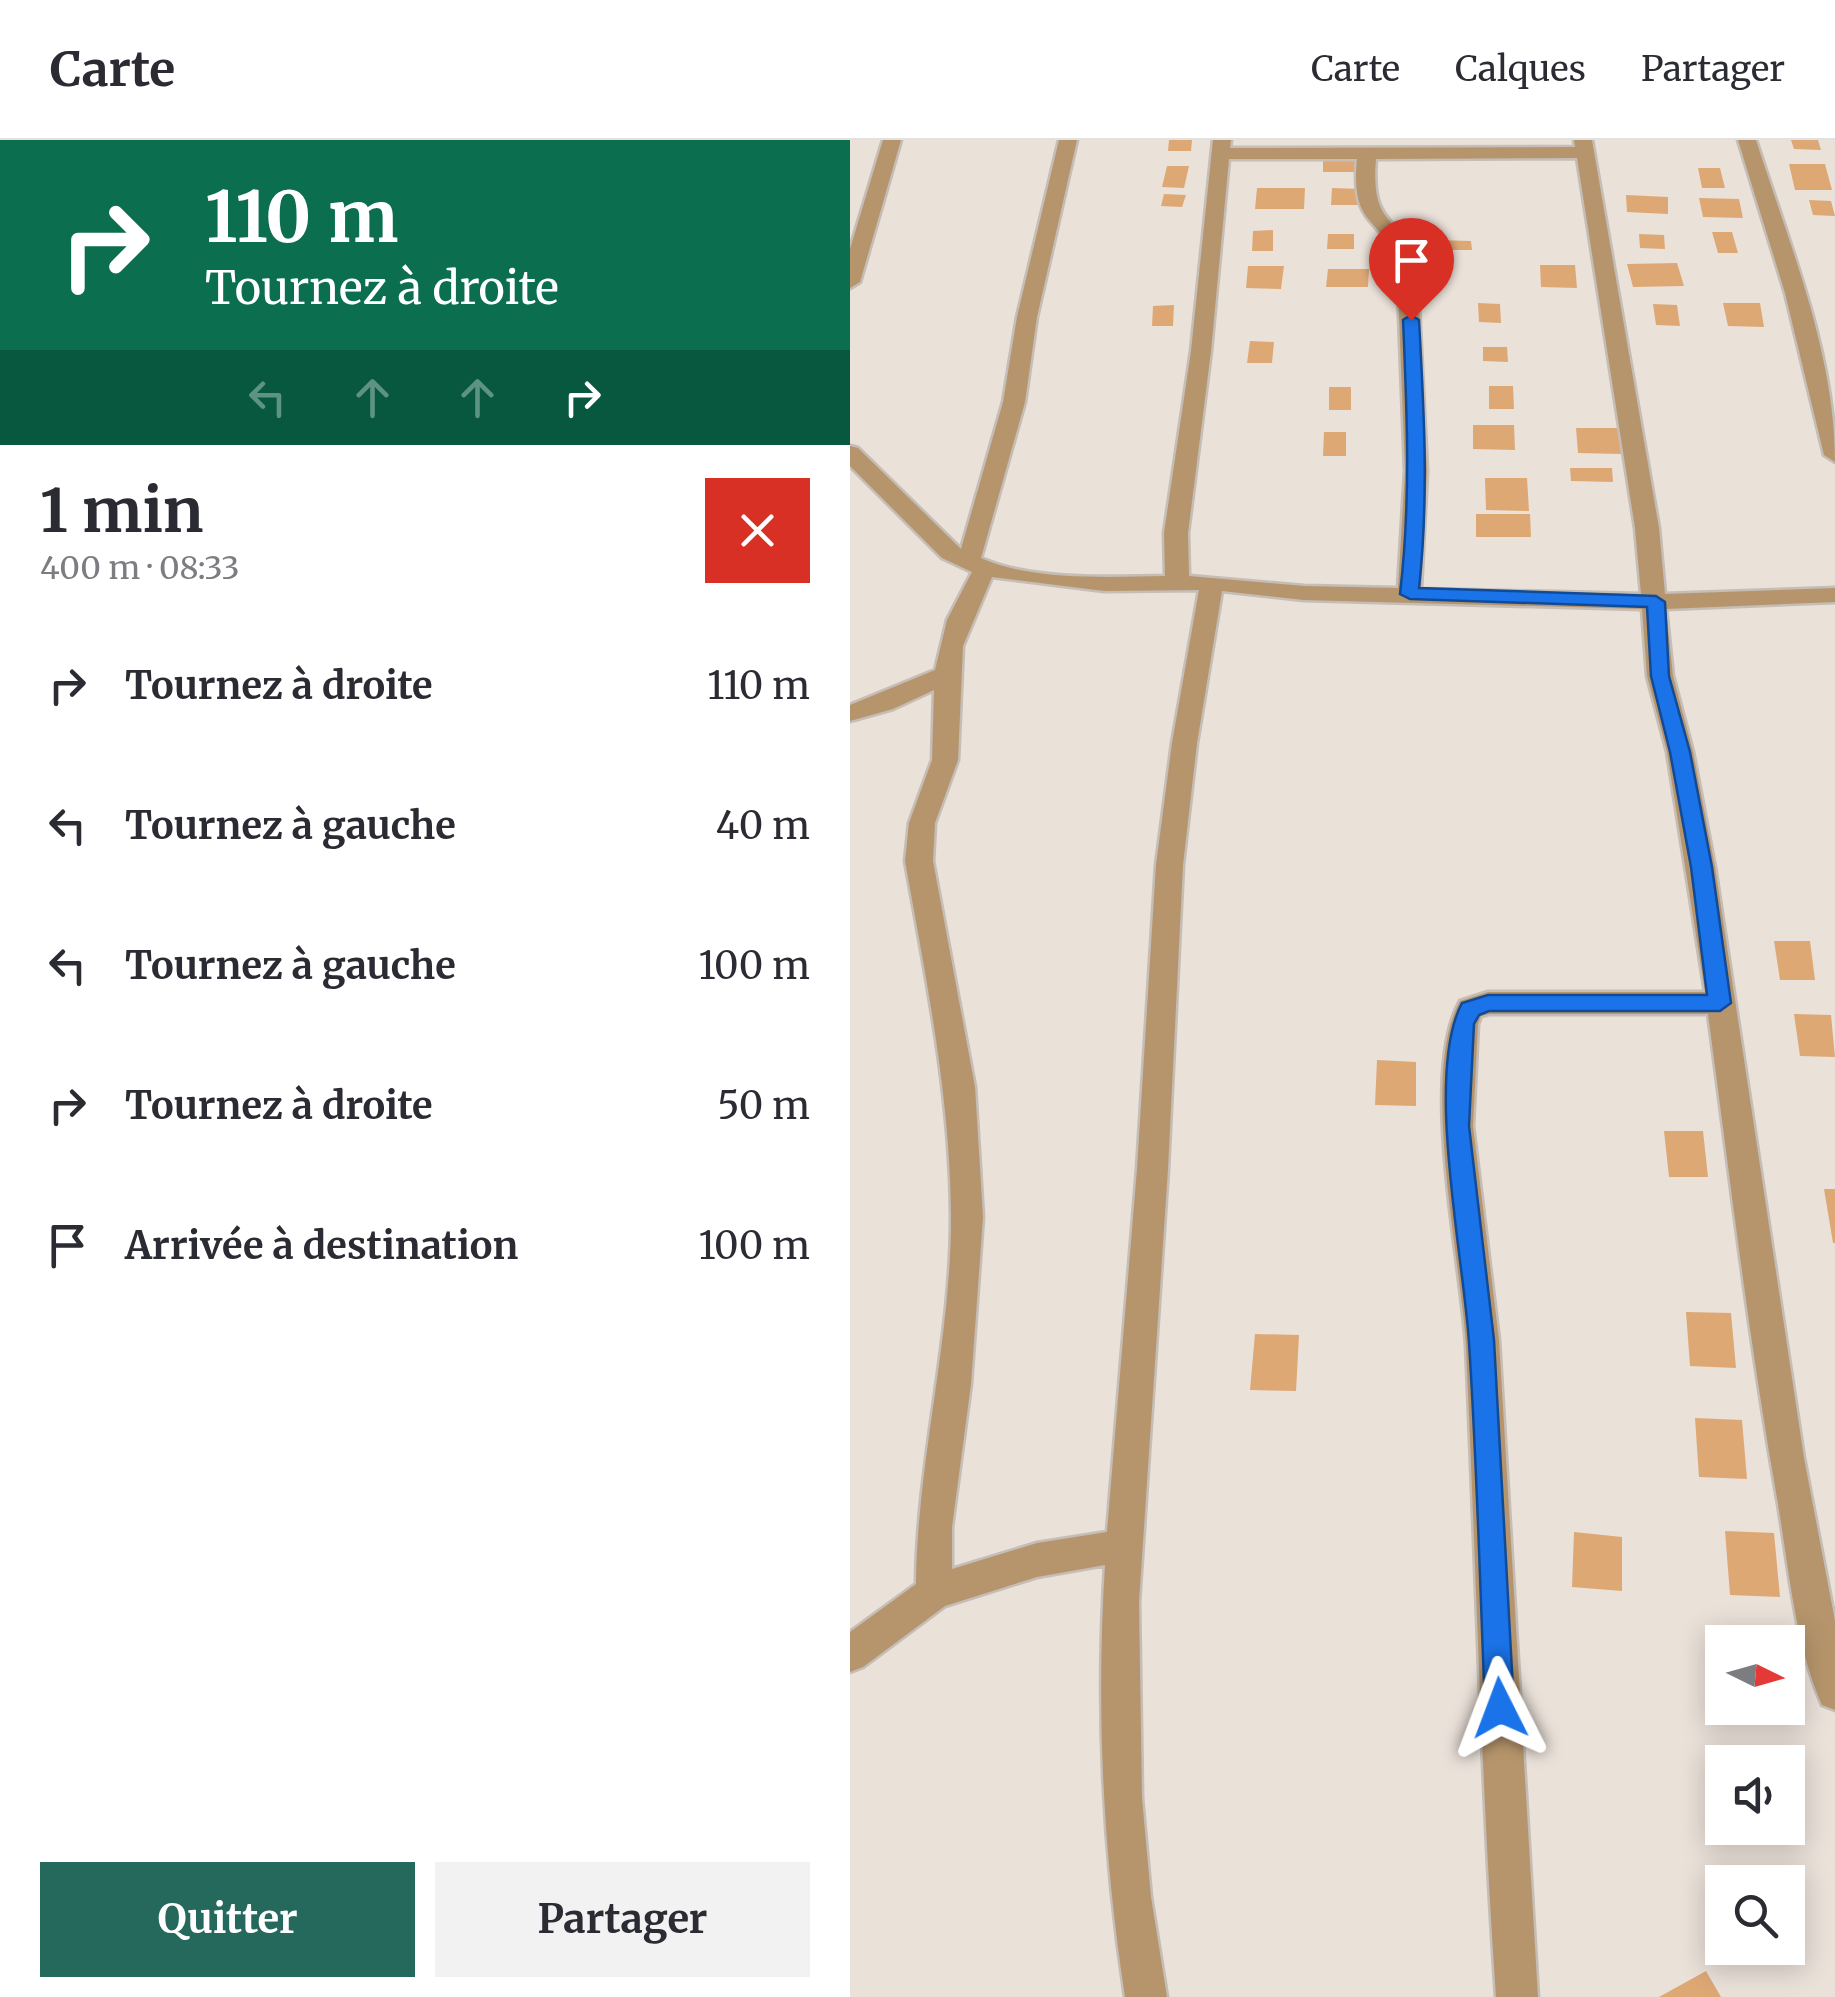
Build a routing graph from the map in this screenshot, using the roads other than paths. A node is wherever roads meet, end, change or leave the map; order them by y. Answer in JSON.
{"nodes":[{"id":1,"x":892,"y":140,"type":"edge"},
{"id":2,"x":1068,"y":140,"type":"edge"},
{"id":3,"x":1747,"y":140,"type":"edge"},
{"id":4,"x":1584,"y":146,"type":"edge"},
{"id":5,"x":1222,"y":147,"type":"edge"},
{"id":6,"x":1367,"y":152,"type":"junction"},
{"id":7,"x":850,"y":282,"type":"edge"},
{"id":8,"x":850,"y":454,"type":"edge"},
{"id":9,"x":1835,"y":455,"type":"edge"},
{"id":10,"x":977,"y":567,"type":"junction"},
{"id":11,"x":1177,"y":583,"type":"junction"},
{"id":12,"x":1212,"y":583,"type":"junction"},
{"id":13,"x":1410,"y":594,"type":"junction"},
{"id":14,"x":1835,"y":596,"type":"edge"},
{"id":15,"x":1656,"y":602,"type":"junction"},
{"id":16,"x":947,"y":674,"type":"junction"},
{"id":17,"x":850,"y":713,"type":"edge"},
{"id":18,"x":1720,"y":1003,"type":"junction"},
{"id":19,"x":1120,"y":1548,"type":"junction"},
{"id":20,"x":934,"y":1592,"type":"junction"},
{"id":21,"x":850,"y":1654,"type":"edge"},
{"id":22,"x":1835,"y":1692,"type":"edge"},
{"id":23,"x":1146,"y":1997,"type":"edge"},
{"id":24,"x":1518,"y":1997,"type":"edge"}],
"edges":[{"from":1,"to":7,"type":"street"},
{"from":2,"to":10,"type":"street"},
{"from":3,"to":9,"type":"street"},
{"from":4,"to":6,"type":"street"},
{"from":4,"to":15,"type":"street"},
{"from":5,"to":6,"type":"street"},
{"from":5,"to":11,"type":"street"},
{"from":6,"to":13,"type":"street"},
{"from":8,"to":10,"type":"street"},
{"from":10,"to":11,"type":"street"},
{"from":10,"to":16,"type":"street"},
{"from":11,"to":12,"type":"street"},
{"from":12,"to":13,"type":"street"},
{"from":12,"to":19,"type":"street"},
{"from":13,"to":15,"type":"street"},
{"from":14,"to":15,"type":"street"},
{"from":15,"to":18,"type":"street"},
{"from":16,"to":17,"type":"street"},
{"from":16,"to":20,"type":"street"},
{"from":18,"to":22,"type":"street"},
{"from":18,"to":24,"type":"street"},
{"from":19,"to":20,"type":"street"},
{"from":19,"to":23,"type":"street"},
{"from":20,"to":21,"type":"street"}]}
